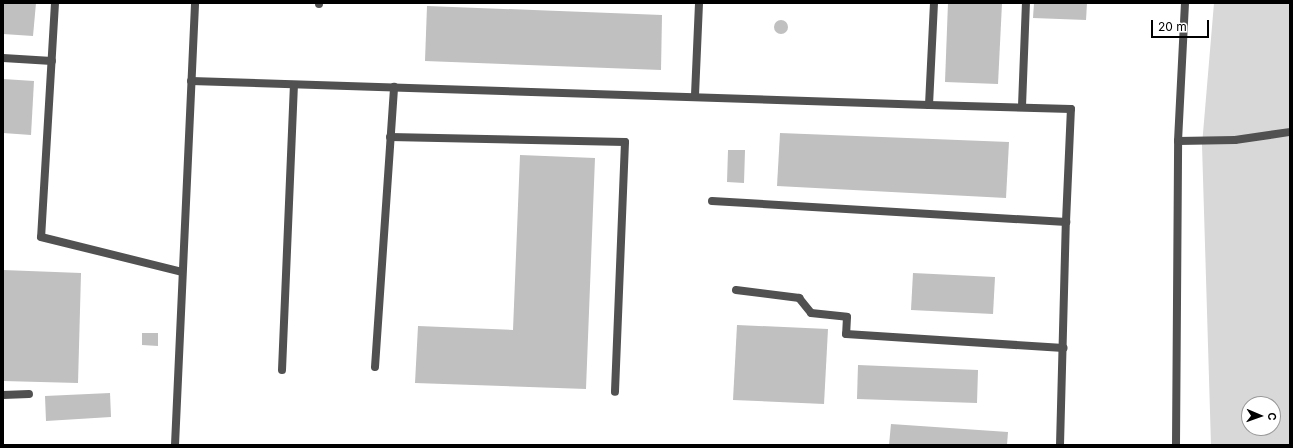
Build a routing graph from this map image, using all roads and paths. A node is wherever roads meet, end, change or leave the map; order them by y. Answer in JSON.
{"nodes":[{"id":1,"x":55,"y":3,"type":"edge"},
{"id":2,"x":195,"y":3,"type":"edge"},
{"id":3,"x":699,"y":3,"type":"edge"},
{"id":4,"x":934,"y":3,"type":"edge"},
{"id":5,"x":1026,"y":3,"type":"edge"},
{"id":6,"x":1185,"y":3,"type":"edge"},
{"id":7,"x":3,"y":58,"type":"edge"},
{"id":8,"x":52,"y":61,"type":"junction"},
{"id":9,"x":191,"y":81,"type":"junction"},
{"id":10,"x":294,"y":85,"type":"junction"},
{"id":11,"x":394,"y":88,"type":"junction"},
{"id":12,"x":695,"y":95,"type":"junction"},
{"id":13,"x":929,"y":105,"type":"junction"},
{"id":14,"x":1022,"y":106,"type":"junction"},
{"id":15,"x":1290,"y":132,"type":"edge"},
{"id":16,"x":390,"y":137,"type":"junction"},
{"id":17,"x":1178,"y":141,"type":"junction"},
{"id":18,"x":712,"y":201,"type":"dead end"},
{"id":19,"x":1066,"y":222,"type":"junction"},
{"id":20,"x":182,"y":272,"type":"junction"},
{"id":21,"x":736,"y":290,"type":"dead end"},
{"id":22,"x":1064,"y":348,"type":"junction"},
{"id":23,"x":375,"y":367,"type":"dead end"},
{"id":24,"x":282,"y":370,"type":"dead end"},
{"id":25,"x":615,"y":392,"type":"dead end"},
{"id":26,"x":29,"y":394,"type":"dead end"},
{"id":27,"x":3,"y":395,"type":"edge"},
{"id":28,"x":175,"y":445,"type":"edge"},
{"id":29,"x":1060,"y":445,"type":"edge"},
{"id":30,"x":1176,"y":445,"type":"edge"}],
"edges":[{"from":1,"to":8,"type":"street"},
{"from":2,"to":9,"type":"street"},
{"from":3,"to":12,"type":"street"},
{"from":4,"to":13,"type":"street"},
{"from":5,"to":14,"type":"street"},
{"from":6,"to":17,"type":"street"},
{"from":7,"to":8,"type":"street"},
{"from":8,"to":20,"type":"street"},
{"from":9,"to":10,"type":"street"},
{"from":9,"to":20,"type":"street"},
{"from":10,"to":11,"type":"street"},
{"from":10,"to":24,"type":"street"},
{"from":11,"to":12,"type":"street"},
{"from":11,"to":16,"type":"street"},
{"from":12,"to":13,"type":"street"},
{"from":13,"to":14,"type":"street"},
{"from":14,"to":19,"type":"street"},
{"from":15,"to":17,"type":"street"},
{"from":16,"to":23,"type":"street"},
{"from":16,"to":25,"type":"street"},
{"from":17,"to":30,"type":"street"},
{"from":18,"to":19,"type":"street"},
{"from":19,"to":22,"type":"street"},
{"from":20,"to":28,"type":"street"},
{"from":21,"to":22,"type":"street"},
{"from":22,"to":29,"type":"street"},
{"from":26,"to":27,"type":"street"}]}
